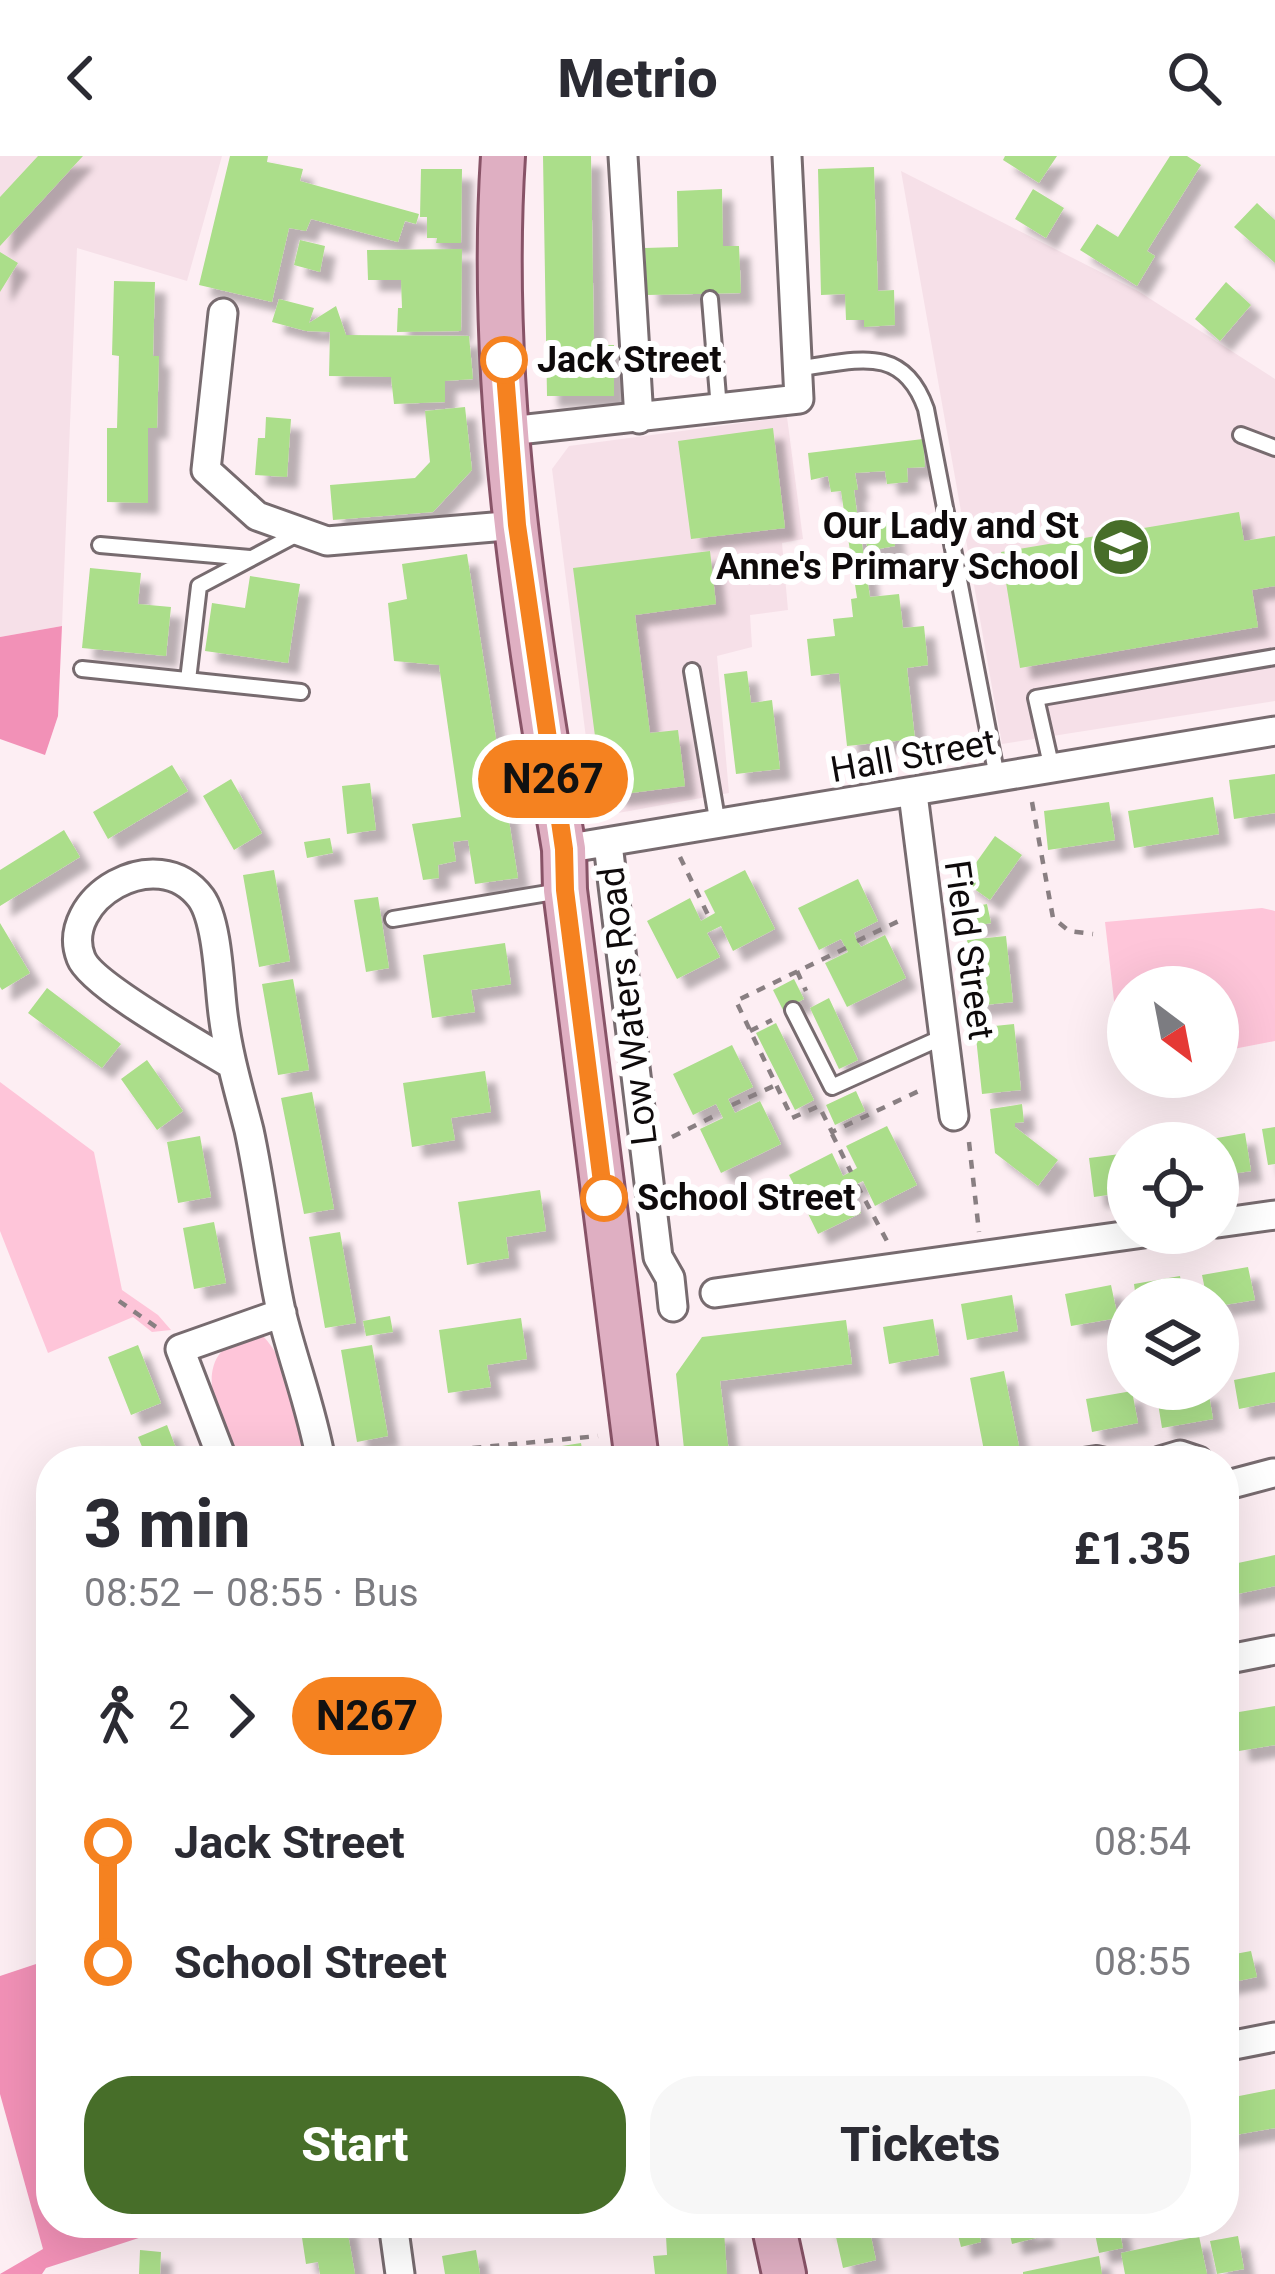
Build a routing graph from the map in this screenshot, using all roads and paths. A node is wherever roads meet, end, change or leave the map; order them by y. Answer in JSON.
{"nodes":[{"id":1,"x":503,"y":156,"type":"edge"},
{"id":2,"x":623,"y":156,"type":"edge"},
{"id":3,"x":787,"y":156,"type":"edge"},
{"id":4,"x":710,"y":299,"type":"dead end"},
{"id":5,"x":224,"y":314,"type":"dead end"},
{"id":6,"x":794,"y":369,"type":"junction"},
{"id":7,"x":719,"y":409,"type":"junction"},
{"id":8,"x":640,"y":419,"type":"junction"},
{"id":9,"x":509,"y":431,"type":"junction"},
{"id":10,"x":1241,"y":435,"type":"dead end"},
{"id":11,"x":1275,"y":448,"type":"edge"},
{"id":12,"x":517,"y":525,"type":"junction"},
{"id":13,"x":302,"y":532,"type":"junction"},
{"id":14,"x":100,"y":545,"type":"dead end"},
{"id":15,"x":252,"y":558,"type":"junction"},
{"id":16,"x":1275,"y":657,"type":"edge"},
{"id":17,"x":82,"y":669,"type":"dead end"},
{"id":18,"x":692,"y":670,"type":"dead end"},
{"id":19,"x":188,"y":680,"type":"junction"},
{"id":20,"x":301,"y":692,"type":"dead end"},
{"id":21,"x":1275,"y":731,"type":"edge"},
{"id":22,"x":1039,"y":771,"type":"junction"},
{"id":23,"x":997,"y":777,"type":"junction"},
{"id":24,"x":913,"y":794,"type":"junction"},
{"id":25,"x":718,"y":825,"type":"junction"},
{"id":26,"x":668,"y":834,"type":"junction"},
{"id":27,"x":608,"y":844,"type":"junction"},
{"id":28,"x":565,"y":870,"type":"junction"},
{"id":29,"x":928,"y":907,"type":"junction"},
{"id":30,"x":709,"y":917,"type":"dead end"},
{"id":31,"x":393,"y":919,"type":"dead end"},
{"id":32,"x":1093,"y":934,"type":"dead end"},
{"id":33,"x":857,"y":940,"type":"dead end"},
{"id":34,"x":793,"y":1010,"type":"dead end"},
{"id":35,"x":945,"y":1036,"type":"junction"},
{"id":36,"x":229,"y":1063,"type":"junction"},
{"id":37,"x":776,"y":1085,"type":"dead end"},
{"id":38,"x":732,"y":1105,"type":"dead end"},
{"id":39,"x":720,"y":1113,"type":"dead end"},
{"id":40,"x":954,"y":1116,"type":"joint"},
{"id":41,"x":832,"y":1132,"type":"dead end"},
{"id":42,"x":645,"y":1151,"type":"junction"},
{"id":43,"x":850,"y":1172,"type":"dead end"},
{"id":44,"x":857,"y":1184,"type":"dead end"},
{"id":45,"x":1275,"y":1215,"type":"edge"},
{"id":46,"x":1239,"y":1220,"type":"edge"},
{"id":47,"x":1107,"y":1238,"type":"edge"},
{"id":48,"x":982,"y":1255,"type":"junction"},
{"id":49,"x":901,"y":1267,"type":"junction"},
{"id":50,"x":715,"y":1293,"type":"dead end"},
{"id":51,"x":119,"y":1301,"type":"dead end"},
{"id":52,"x":673,"y":1307,"type":"dead end"},
{"id":53,"x":282,"y":1313,"type":"junction"},
{"id":54,"x":180,"y":1349,"type":"junction"},
{"id":55,"x":217,"y":1446,"type":"edge"},
{"id":56,"x":318,"y":1446,"type":"edge"},
{"id":57,"x":635,"y":1446,"type":"edge"},
{"id":58,"x":1273,"y":1474,"type":"edge"},
{"id":59,"x":1239,"y":1482,"type":"edge"},
{"id":60,"x":1275,"y":1650,"type":"edge"},
{"id":61,"x":1239,"y":1657,"type":"edge"},
{"id":62,"x":1275,"y":2037,"type":"edge"},
{"id":63,"x":1239,"y":2044,"type":"edge"},
{"id":64,"x":395,"y":2238,"type":"edge"},
{"id":65,"x":776,"y":2238,"type":"edge"},
{"id":66,"x":400,"y":2274,"type":"edge"},
{"id":67,"x":784,"y":2274,"type":"edge"}],
"edges":[{"from":1,"to":9,"type":"main road","name":"Low Waters Road"},
{"from":2,"to":8,"type":"street"},
{"from":3,"to":6,"type":"street"},
{"from":4,"to":7,"type":"lane"},
{"from":5,"to":13,"type":"street"},
{"from":6,"to":7,"type":"street"},
{"from":6,"to":23,"type":"lane"},
{"from":7,"to":8,"type":"street"},
{"from":8,"to":9,"type":"street"},
{"from":9,"to":12,"type":"main road","name":"Low Waters Road"},
{"from":10,"to":11,"type":"lane"},
{"from":12,"to":13,"type":"street"},
{"from":12,"to":28,"type":"main road","name":"Low Waters Road"},
{"from":13,"to":15,"type":"lane"},
{"from":14,"to":15,"type":"lane"},
{"from":15,"to":19,"type":"lane"},
{"from":16,"to":22,"type":"lane"},
{"from":17,"to":19,"type":"lane"},
{"from":18,"to":25,"type":"lane"},
{"from":19,"to":20,"type":"lane"},
{"from":21,"to":22,"type":"street","name":"Hall Street"},
{"from":22,"to":23,"type":"street","name":"Hall Street"},
{"from":22,"to":32,"type":"path"},
{"from":23,"to":24,"type":"street","name":"Hall Street"},
{"from":24,"to":25,"type":"street","name":"Hall Street"},
{"from":24,"to":29,"type":"street","name":"Field Street"},
{"from":25,"to":26,"type":"street","name":"Hall Street"},
{"from":26,"to":27,"type":"street","name":"Hall Street"},
{"from":26,"to":30,"type":"path"},
{"from":27,"to":28,"type":"street","name":"Hall Street"},
{"from":27,"to":42,"type":"street","name":"Low Waters Road"},
{"from":28,"to":31,"type":"lane"},
{"from":28,"to":57,"type":"main road","name":"Low Waters Road"},
{"from":29,"to":33,"type":"path"},
{"from":29,"to":35,"type":"street","name":"Field Street"},
{"from":34,"to":35,"type":"lane"},
{"from":35,"to":40,"type":"street","name":"Field Street"},
{"from":36,"to":36,"type":"street"},
{"from":36,"to":53,"type":"street"},
{"from":37,"to":38,"type":"path"},
{"from":39,"to":42,"type":"path"},
{"from":40,"to":48,"type":"path"},
{"from":41,"to":43,"type":"path"},
{"from":42,"to":52,"type":"street","name":"Low Waters Road"},
{"from":44,"to":49,"type":"path"},
{"from":45,"to":46,"type":"street"},
{"from":47,"to":48,"type":"street"},
{"from":48,"to":49,"type":"street"},
{"from":49,"to":50,"type":"street"},
{"from":51,"to":54,"type":"path"},
{"from":53,"to":54,"type":"street"},
{"from":53,"to":56,"type":"street"},
{"from":54,"to":55,"type":"street"},
{"from":58,"to":59,"type":"street"},
{"from":60,"to":61,"type":"street"},
{"from":62,"to":63,"type":"street"},
{"from":64,"to":66,"type":"street"},
{"from":65,"to":67,"type":"main road"}]}
